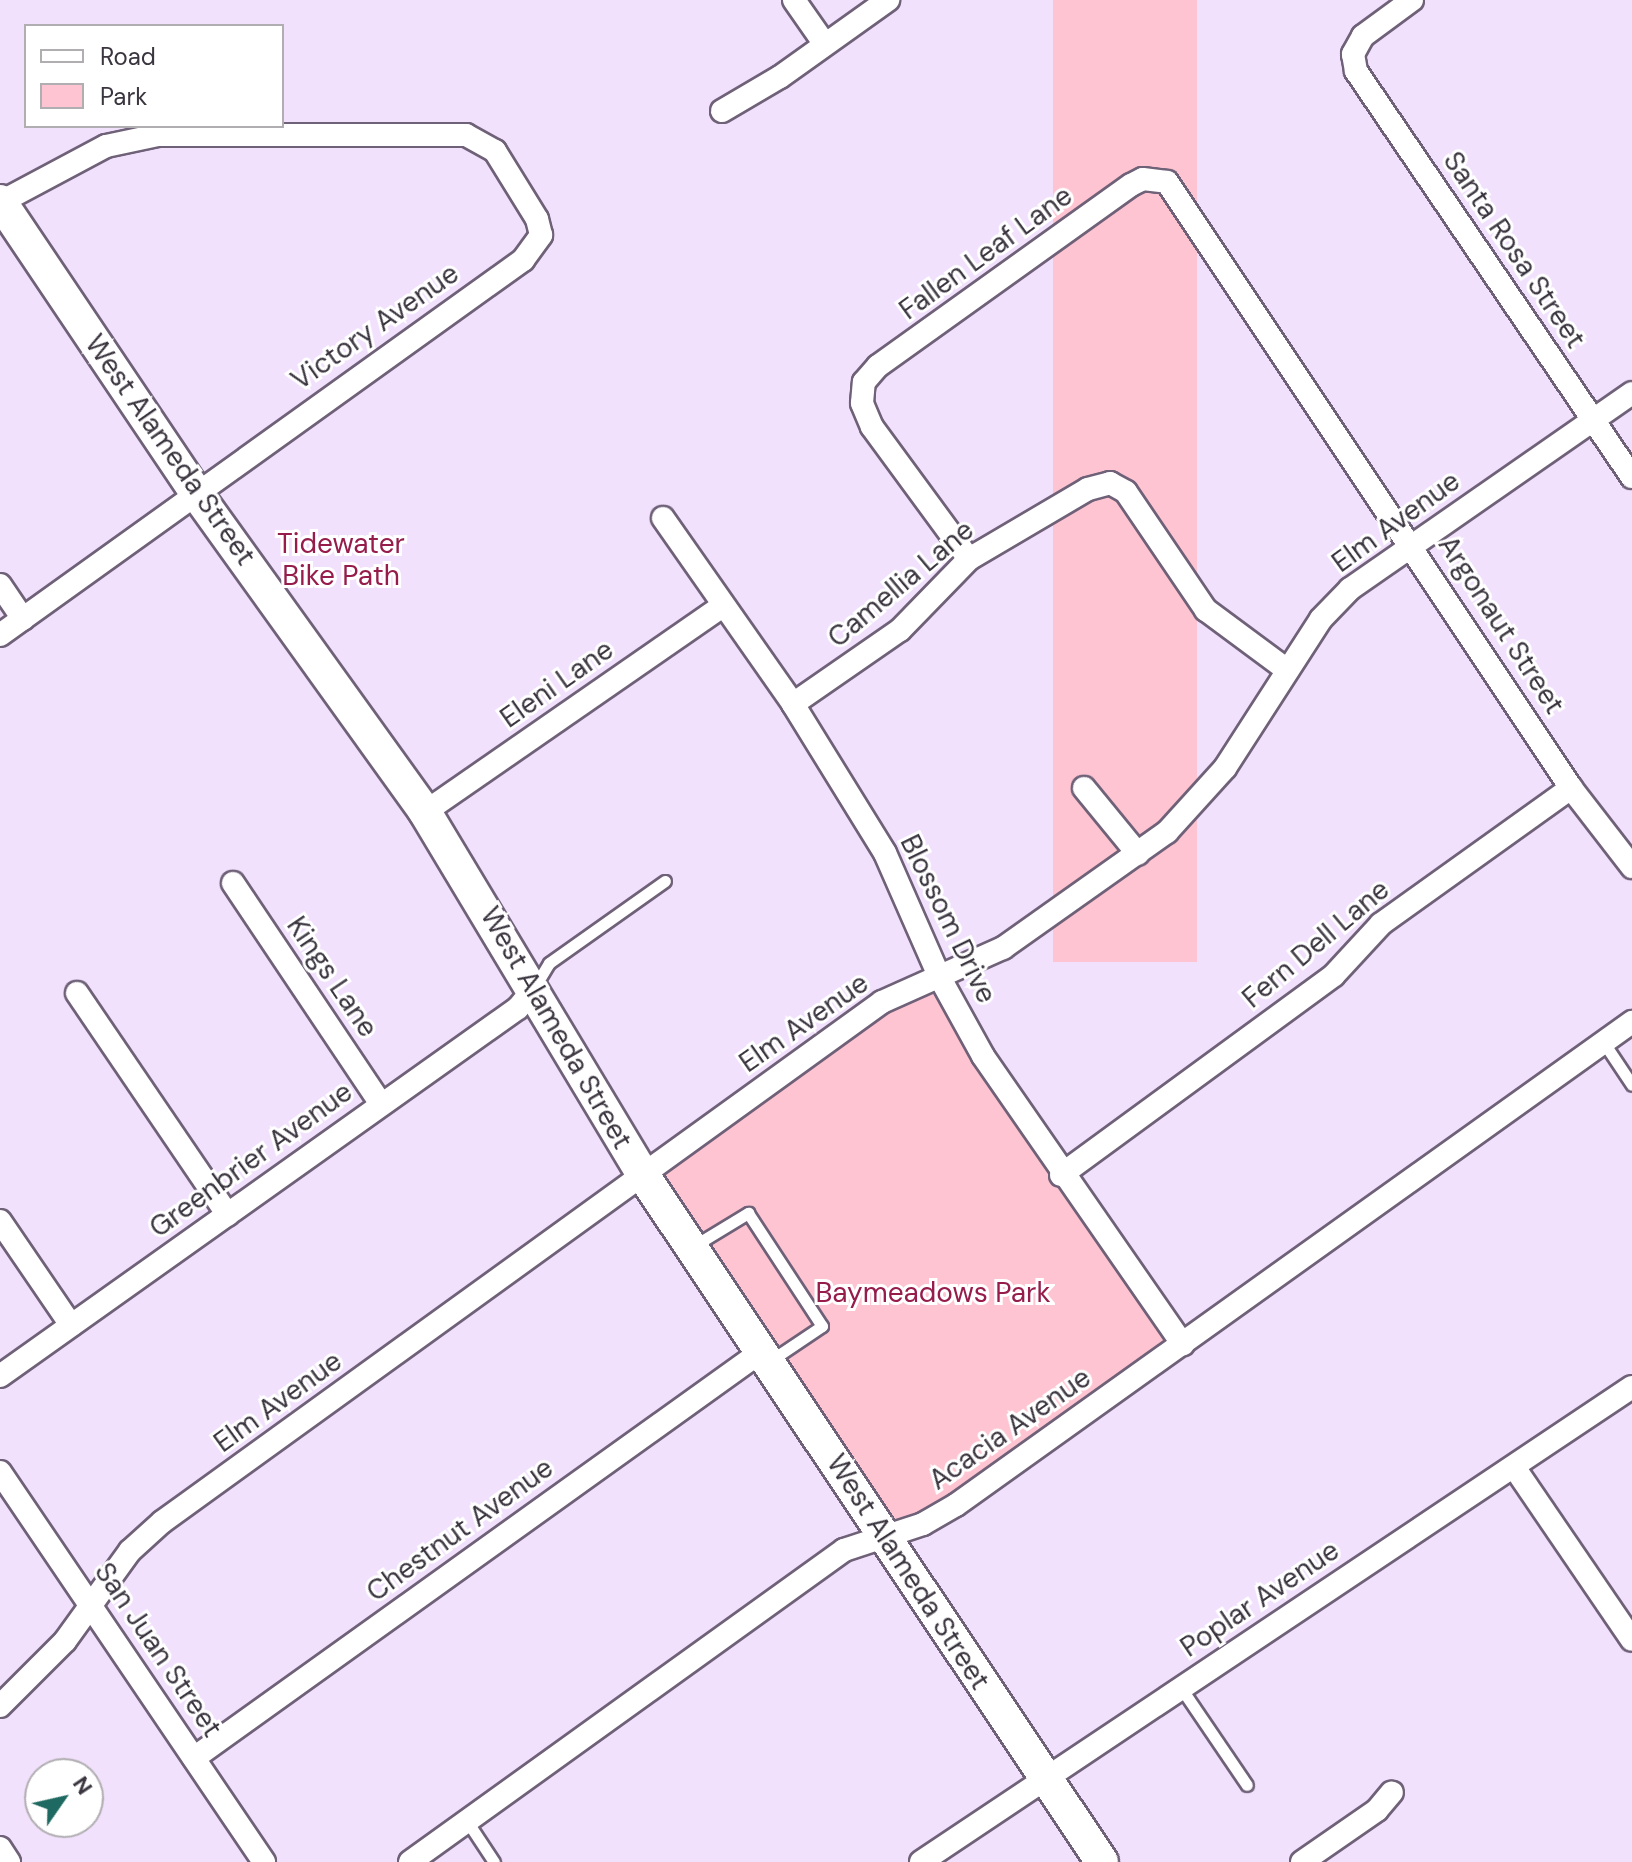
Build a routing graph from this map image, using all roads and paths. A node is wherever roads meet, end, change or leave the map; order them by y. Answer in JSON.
{"nodes":[{"id":1,"x":794,"y":0,"type":"edge"},
{"id":2,"x":888,"y":0,"type":"edge"},
{"id":3,"x":1412,"y":0,"type":"edge"},
{"id":4,"x":824,"y":43,"type":"junction"},
{"id":5,"x":722,"y":111,"type":"dead end"},
{"id":6,"x":1159,"y":179,"type":"joint"},
{"id":7,"x":0,"y":202,"type":"edge"},
{"id":8,"x":1632,"y":393,"type":"edge"},
{"id":9,"x":1594,"y":420,"type":"junction"},
{"id":10,"x":1632,"y":477,"type":"edge"},
{"id":11,"x":196,"y":493,"type":"junction"},
{"id":12,"x":663,"y":518,"type":"dead end"},
{"id":13,"x":1413,"y":545,"type":"junction"},
{"id":14,"x":969,"y":559,"type":"junction"},
{"id":15,"x":0,"y":585,"type":"edge"},
{"id":16,"x":723,"y":606,"type":"junction"},
{"id":17,"x":23,"y":619,"type":"junction"},
{"id":18,"x":0,"y":635,"type":"edge"},
{"id":19,"x":1287,"y":670,"type":"junction"},
{"id":20,"x":793,"y":704,"type":"junction"},
{"id":21,"x":1084,"y":788,"type":"dead end"},
{"id":22,"x":1571,"y":788,"type":"junction"},
{"id":23,"x":425,"y":812,"type":"junction"},
{"id":24,"x":1138,"y":854,"type":"junction"},
{"id":25,"x":1632,"y":867,"type":"edge"},
{"id":26,"x":665,"y":881,"type":"dead end"},
{"id":27,"x":233,"y":883,"type":"dead end"},
{"id":28,"x":940,"y":978,"type":"junction"},
{"id":29,"x":534,"y":989,"type":"junction"},
{"id":30,"x":77,"y":993,"type":"dead end"},
{"id":31,"x":1632,"y":1022,"type":"edge"},
{"id":32,"x":1604,"y":1043,"type":"junction"},
{"id":33,"x":1630,"y":1076,"type":"edge"},
{"id":34,"x":381,"y":1104,"type":"junction"},
{"id":35,"x":643,"y":1175,"type":"junction"},
{"id":36,"x":1061,"y":1175,"type":"junction"},
{"id":37,"x":228,"y":1215,"type":"junction"},
{"id":38,"x":0,"y":1221,"type":"edge"},
{"id":39,"x":692,"y":1247,"type":"junction"},
{"id":40,"x":71,"y":1325,"type":"junction"},
{"id":41,"x":1183,"y":1345,"type":"junction"},
{"id":42,"x":766,"y":1356,"type":"junction"},
{"id":43,"x":0,"y":1376,"type":"edge"},
{"id":44,"x":1632,"y":1387,"type":"edge"},
{"id":45,"x":1514,"y":1467,"type":"junction"},
{"id":46,"x":0,"y":1472,"type":"edge"},
{"id":47,"x":884,"y":1535,"type":"junction"},
{"id":48,"x":91,"y":1602,"type":"junction"},
{"id":49,"x":1632,"y":1640,"type":"edge"},
{"id":50,"x":1181,"y":1688,"type":"junction"},
{"id":51,"x":0,"y":1706,"type":"edge"},
{"id":52,"x":194,"y":1758,"type":"junction"},
{"id":53,"x":1045,"y":1778,"type":"junction"},
{"id":54,"x":1247,"y":1785,"type":"dead end"},
{"id":55,"x":1392,"y":1792,"type":"dead end"},
{"id":56,"x":467,"y":1821,"type":"junction"},
{"id":57,"x":0,"y":1848,"type":"edge"},
{"id":58,"x":9,"y":1862,"type":"edge"},
{"id":59,"x":264,"y":1862,"type":"edge"},
{"id":60,"x":410,"y":1862,"type":"edge"},
{"id":61,"x":494,"y":1862,"type":"edge"},
{"id":62,"x":921,"y":1862,"type":"edge"},
{"id":63,"x":1102,"y":1862,"type":"edge"},
{"id":64,"x":1302,"y":1862,"type":"edge"}],
"edges":[{"from":1,"to":4,"type":"street"},
{"from":2,"to":4,"type":"street"},
{"from":3,"to":9,"type":"street","name":"Santa Rosa Street"},
{"from":4,"to":5,"type":"street"},
{"from":6,"to":13,"type":"street","name":"Argonaut Street"},
{"from":6,"to":14,"type":"street","name":"Fallen Leaf Lane"},
{"from":7,"to":11,"type":"street","name":"West Alameda Street"},
{"from":7,"to":11,"type":"street","name":"Victory Avenue"},
{"from":8,"to":9,"type":"street","name":"Elm Avenue"},
{"from":9,"to":10,"type":"street","name":"Santa Rosa Street"},
{"from":9,"to":13,"type":"street","name":"Elm Avenue"},
{"from":11,"to":17,"type":"street","name":"Victory Avenue"},
{"from":11,"to":23,"type":"street","name":"West Alameda Street"},
{"from":12,"to":16,"type":"street","name":"Blossom Drive"},
{"from":13,"to":19,"type":"street","name":"Elm Avenue"},
{"from":13,"to":22,"type":"street","name":"Argonaut Street"},
{"from":14,"to":19,"type":"street","name":"Camellia Lane"},
{"from":14,"to":20,"type":"street","name":"Camellia Lane"},
{"from":15,"to":17,"type":"street"},
{"from":16,"to":20,"type":"street","name":"Blossom Drive"},
{"from":16,"to":23,"type":"street","name":"Eleni Lane"},
{"from":17,"to":18,"type":"street","name":"Victory Avenue"},
{"from":19,"to":24,"type":"street","name":"Elm Avenue"},
{"from":20,"to":28,"type":"street","name":"Blossom Drive"},
{"from":21,"to":24,"type":"street"},
{"from":22,"to":25,"type":"street","name":"Argonaut Street"},
{"from":22,"to":36,"type":"street","name":"Fern Dell Lane"},
{"from":23,"to":29,"type":"street","name":"West Alameda Street"},
{"from":24,"to":28,"type":"street","name":"Elm Avenue"},
{"from":26,"to":29,"type":"lane"},
{"from":27,"to":34,"type":"street","name":"Kings Lane"},
{"from":28,"to":35,"type":"street","name":"Elm Avenue"},
{"from":28,"to":36,"type":"street","name":"Blossom Drive"},
{"from":29,"to":34,"type":"street","name":"Greenbrier Avenue"},
{"from":29,"to":35,"type":"street","name":"West Alameda Street"},
{"from":30,"to":37,"type":"street"},
{"from":31,"to":32,"type":"street","name":"Acacia Avenue"},
{"from":32,"to":33,"type":"lane"},
{"from":32,"to":41,"type":"street","name":"Acacia Avenue"},
{"from":34,"to":37,"type":"street","name":"Greenbrier Avenue"},
{"from":35,"to":39,"type":"street","name":"West Alameda Street"},
{"from":35,"to":48,"type":"street","name":"Elm Avenue"},
{"from":36,"to":41,"type":"street","name":"Blossom Drive"},
{"from":37,"to":40,"type":"street","name":"Greenbrier Avenue"},
{"from":38,"to":40,"type":"street"},
{"from":39,"to":42,"type":"street","name":"West Alameda Street"},
{"from":39,"to":42,"type":"lane"},
{"from":40,"to":43,"type":"street","name":"Greenbrier Avenue"},
{"from":41,"to":47,"type":"street","name":"Acacia Avenue"},
{"from":42,"to":47,"type":"street","name":"West Alameda Street"},
{"from":42,"to":52,"type":"street","name":"Chestnut Avenue"},
{"from":44,"to":45,"type":"street","name":"Poplar Avenue"},
{"from":45,"to":49,"type":"street"},
{"from":45,"to":50,"type":"street","name":"Poplar Avenue"},
{"from":46,"to":48,"type":"street","name":"San Juan Street"},
{"from":47,"to":53,"type":"street","name":"West Alameda Street"},
{"from":47,"to":56,"type":"street","name":"Acacia Avenue"},
{"from":48,"to":51,"type":"street","name":"Elm Avenue"},
{"from":48,"to":52,"type":"street","name":"San Juan Street"},
{"from":50,"to":53,"type":"street","name":"Poplar Avenue"},
{"from":50,"to":54,"type":"lane"},
{"from":52,"to":59,"type":"street","name":"San Juan Street"},
{"from":53,"to":62,"type":"street","name":"Poplar Avenue"},
{"from":53,"to":63,"type":"street","name":"West Alameda Street"},
{"from":55,"to":64,"type":"street"},
{"from":56,"to":60,"type":"street","name":"Acacia Avenue"},
{"from":56,"to":61,"type":"lane"},
{"from":57,"to":58,"type":"street"}]}
